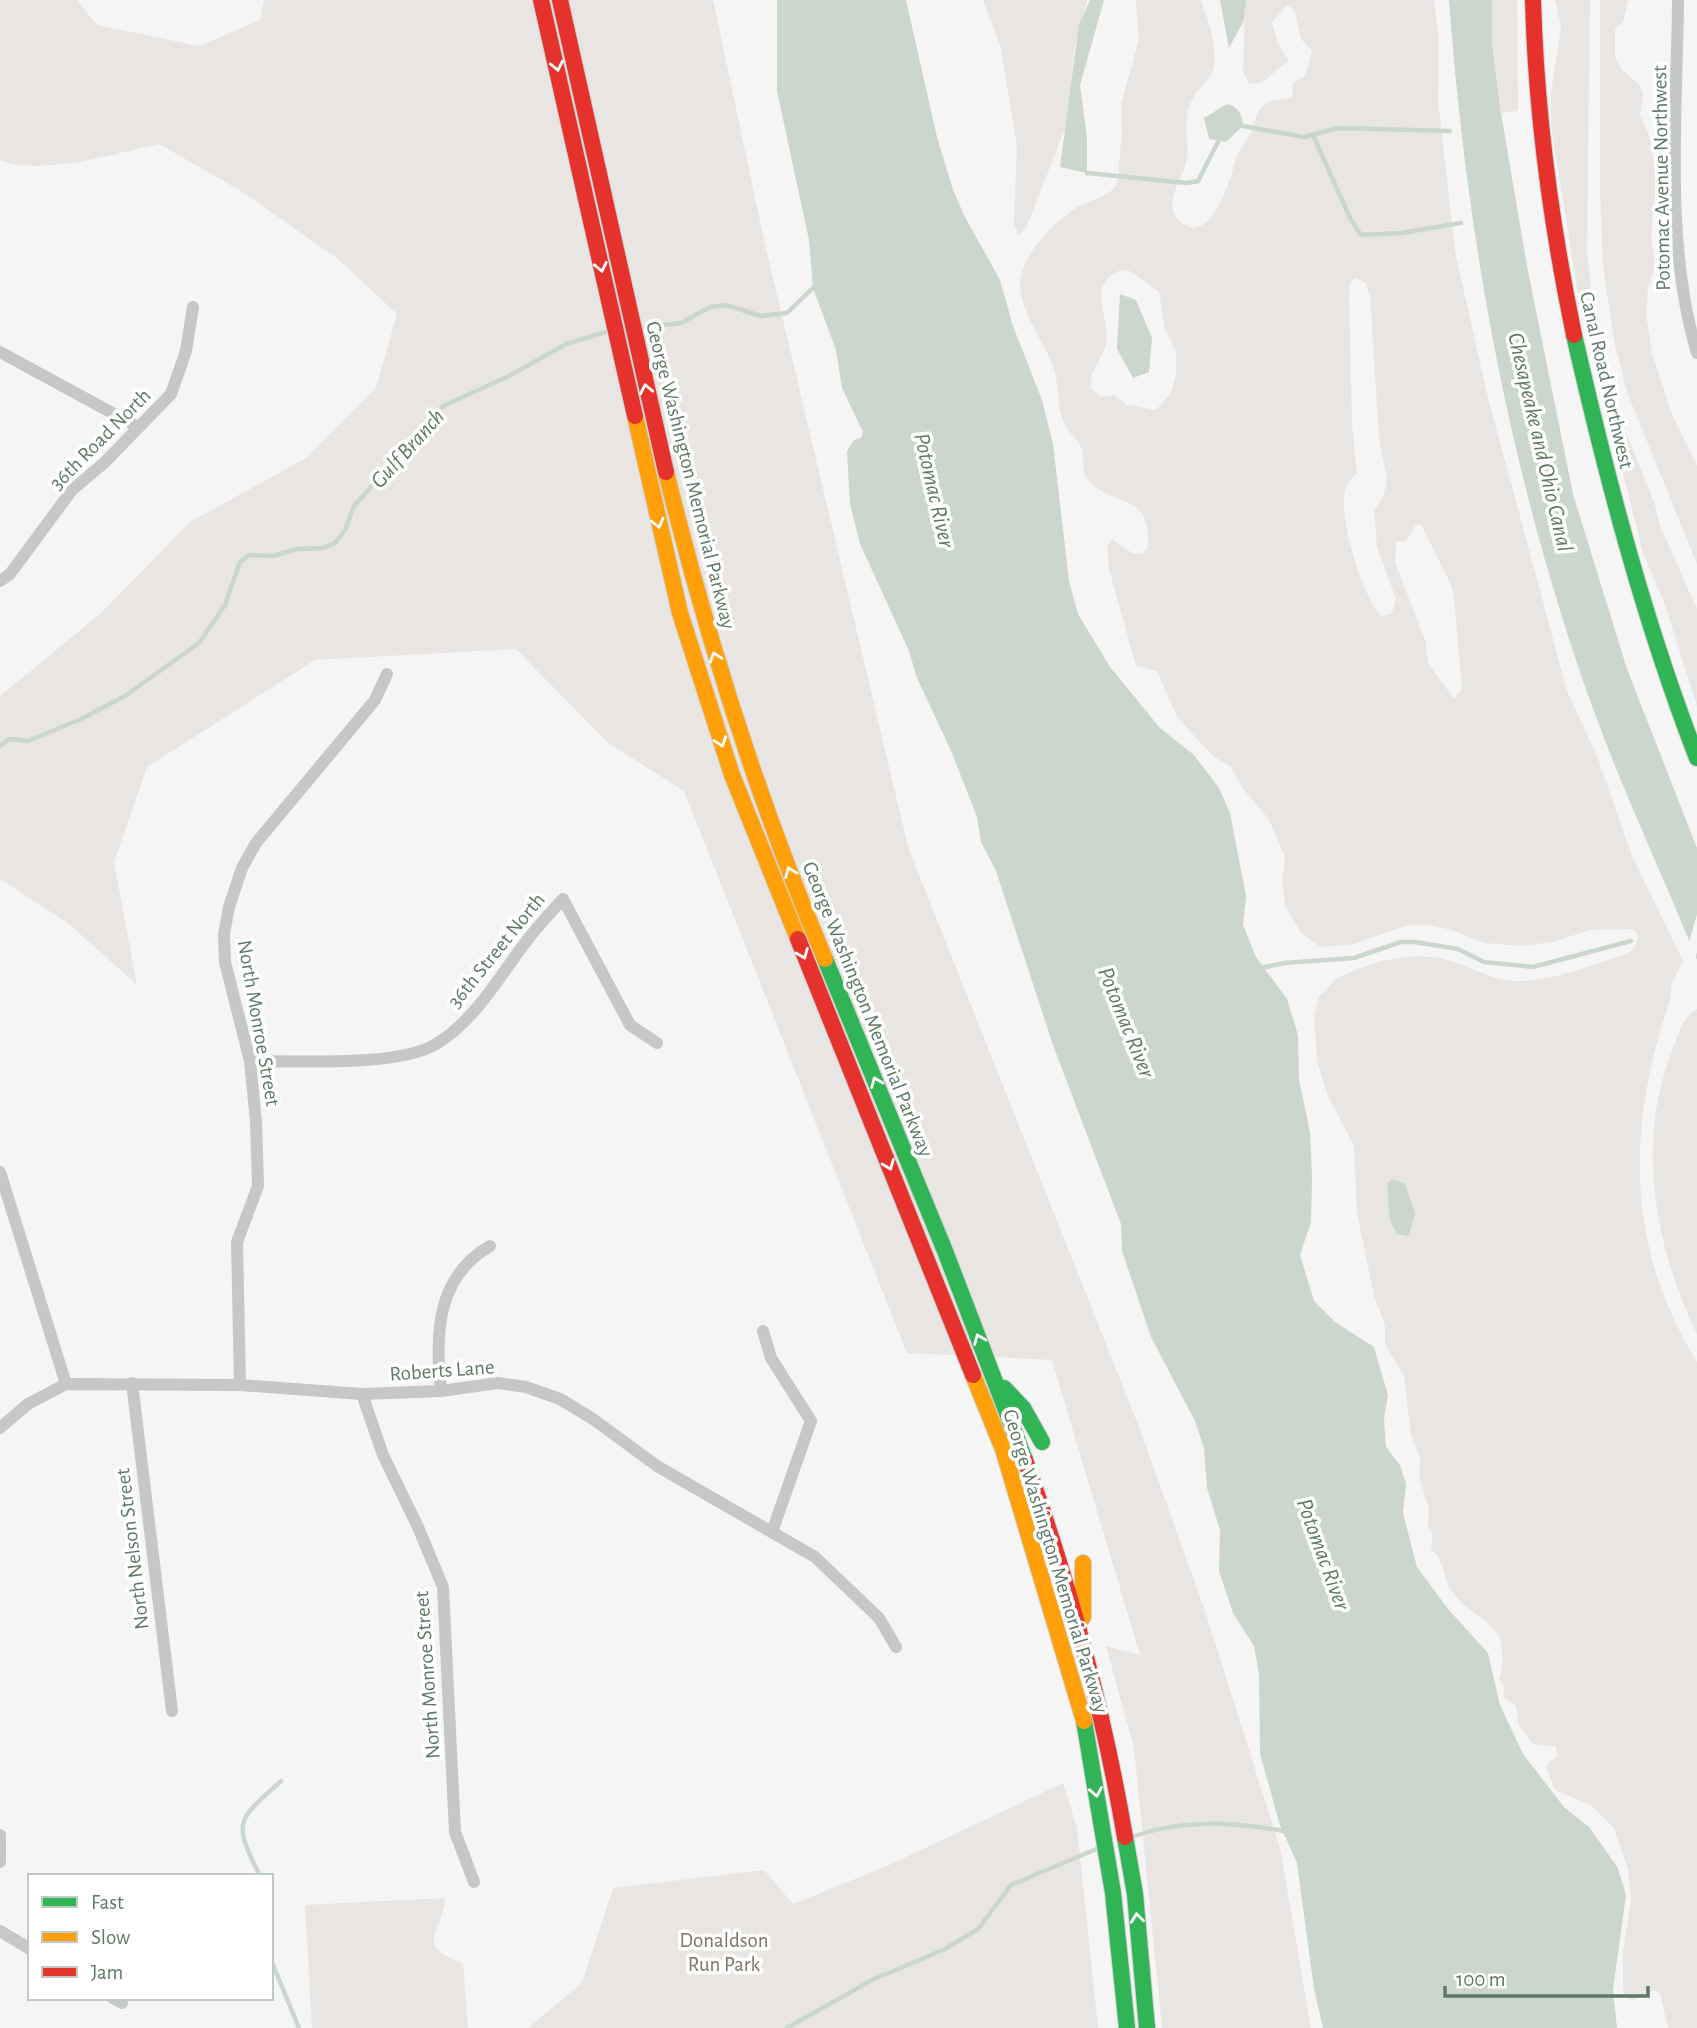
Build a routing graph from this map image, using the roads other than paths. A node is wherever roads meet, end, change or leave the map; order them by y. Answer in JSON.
{"nodes":[{"id":1,"x":541,"y":0,"type":"edge"},
{"id":2,"x":560,"y":0,"type":"edge"},
{"id":3,"x":1533,"y":0,"type":"edge"},
{"id":4,"x":1678,"y":0,"type":"edge"},
{"id":5,"x":193,"y":307,"type":"dead end"},
{"id":6,"x":1692,"y":314,"type":"edge"},
{"id":7,"x":0,"y":352,"type":"edge"},
{"id":8,"x":1697,"y":353,"type":"edge"},
{"id":9,"x":138,"y":427,"type":"junction"},
{"id":10,"x":0,"y":580,"type":"edge"},
{"id":11,"x":387,"y":674,"type":"dead end"},
{"id":12,"x":1697,"y":758,"type":"edge"},
{"id":13,"x":657,"y":1043,"type":"dead end"},
{"id":14,"x":250,"y":1061,"type":"junction"},
{"id":15,"x":0,"y":1172,"type":"edge"},
{"id":16,"x":490,"y":1246,"type":"dead end"},
{"id":17,"x":763,"y":1331,"type":"dead end"},
{"id":18,"x":993,"y":1376,"type":"junction"},
{"id":19,"x":132,"y":1383,"type":"junction"},
{"id":20,"x":66,"y":1384,"type":"junction"},
{"id":21,"x":240,"y":1385,"type":"junction"},
{"id":22,"x":441,"y":1391,"type":"junction"},
{"id":23,"x":362,"y":1394,"type":"junction"},
{"id":24,"x":0,"y":1428,"type":"edge"},
{"id":25,"x":1042,"y":1442,"type":"dead end"},
{"id":26,"x":772,"y":1532,"type":"junction"},
{"id":27,"x":1083,"y":1563,"type":"dead end"},
{"id":28,"x":1081,"y":1634,"type":"junction"},
{"id":29,"x":895,"y":1647,"type":"dead end"},
{"id":30,"x":172,"y":1711,"type":"dead end"},
{"id":31,"x":0,"y":1835,"type":"edge"},
{"id":32,"x":0,"y":1862,"type":"edge"},
{"id":33,"x":474,"y":1882,"type":"dead end"},
{"id":34,"x":0,"y":1931,"type":"edge"},
{"id":35,"x":28,"y":1948,"type":"edge"},
{"id":36,"x":1127,"y":2028,"type":"edge"},
{"id":37,"x":1147,"y":2028,"type":"edge"}],
"edges":[{"from":1,"to":36,"type":"highway","name":"George Washington Memorial Parkway","one_way":true},
{"from":18,"to":2,"type":"highway","name":"George Washington Memorial Parkway","one_way":true},
{"from":3,"to":12,"type":"highway","name":"Canal Road Northwest"},
{"from":4,"to":6,"type":"street","name":"Potomac Avenue Northwest"},
{"from":5,"to":9,"type":"street","name":"36th Road North"},
{"from":6,"to":8,"type":"street","name":"Potomac Avenue Northwest"},
{"from":7,"to":9,"type":"street"},
{"from":9,"to":10,"type":"street","name":"36th Road North"},
{"from":11,"to":14,"type":"street","name":"North Monroe Street"},
{"from":13,"to":14,"type":"street","name":"36th Street North"},
{"from":14,"to":21,"type":"street","name":"North Monroe Street"},
{"from":15,"to":20,"type":"street"},
{"from":16,"to":22,"type":"street"},
{"from":17,"to":26,"type":"street"},
{"from":18,"to":25,"type":"highway"},
{"from":18,"to":28,"type":"highway","name":"George Washington Memorial Parkway"},
{"from":19,"to":20,"type":"street","name":"Roberts Lane"},
{"from":19,"to":21,"type":"street","name":"Roberts Lane"},
{"from":19,"to":30,"type":"street","name":"North Nelson Street"},
{"from":20,"to":24,"type":"street","name":"Roberts Lane"},
{"from":21,"to":23,"type":"street","name":"Roberts Lane"},
{"from":22,"to":23,"type":"street","name":"Roberts Lane"},
{"from":22,"to":26,"type":"street","name":"Roberts Lane"},
{"from":23,"to":33,"type":"street","name":"North Monroe Street"},
{"from":26,"to":29,"type":"street","name":"Roberts Lane"},
{"from":27,"to":28,"type":"highway"},
{"from":37,"to":28,"type":"highway","name":"George Washington Memorial Parkway","one_way":true},
{"from":31,"to":32,"type":"street"},
{"from":34,"to":35,"type":"street"}]}
